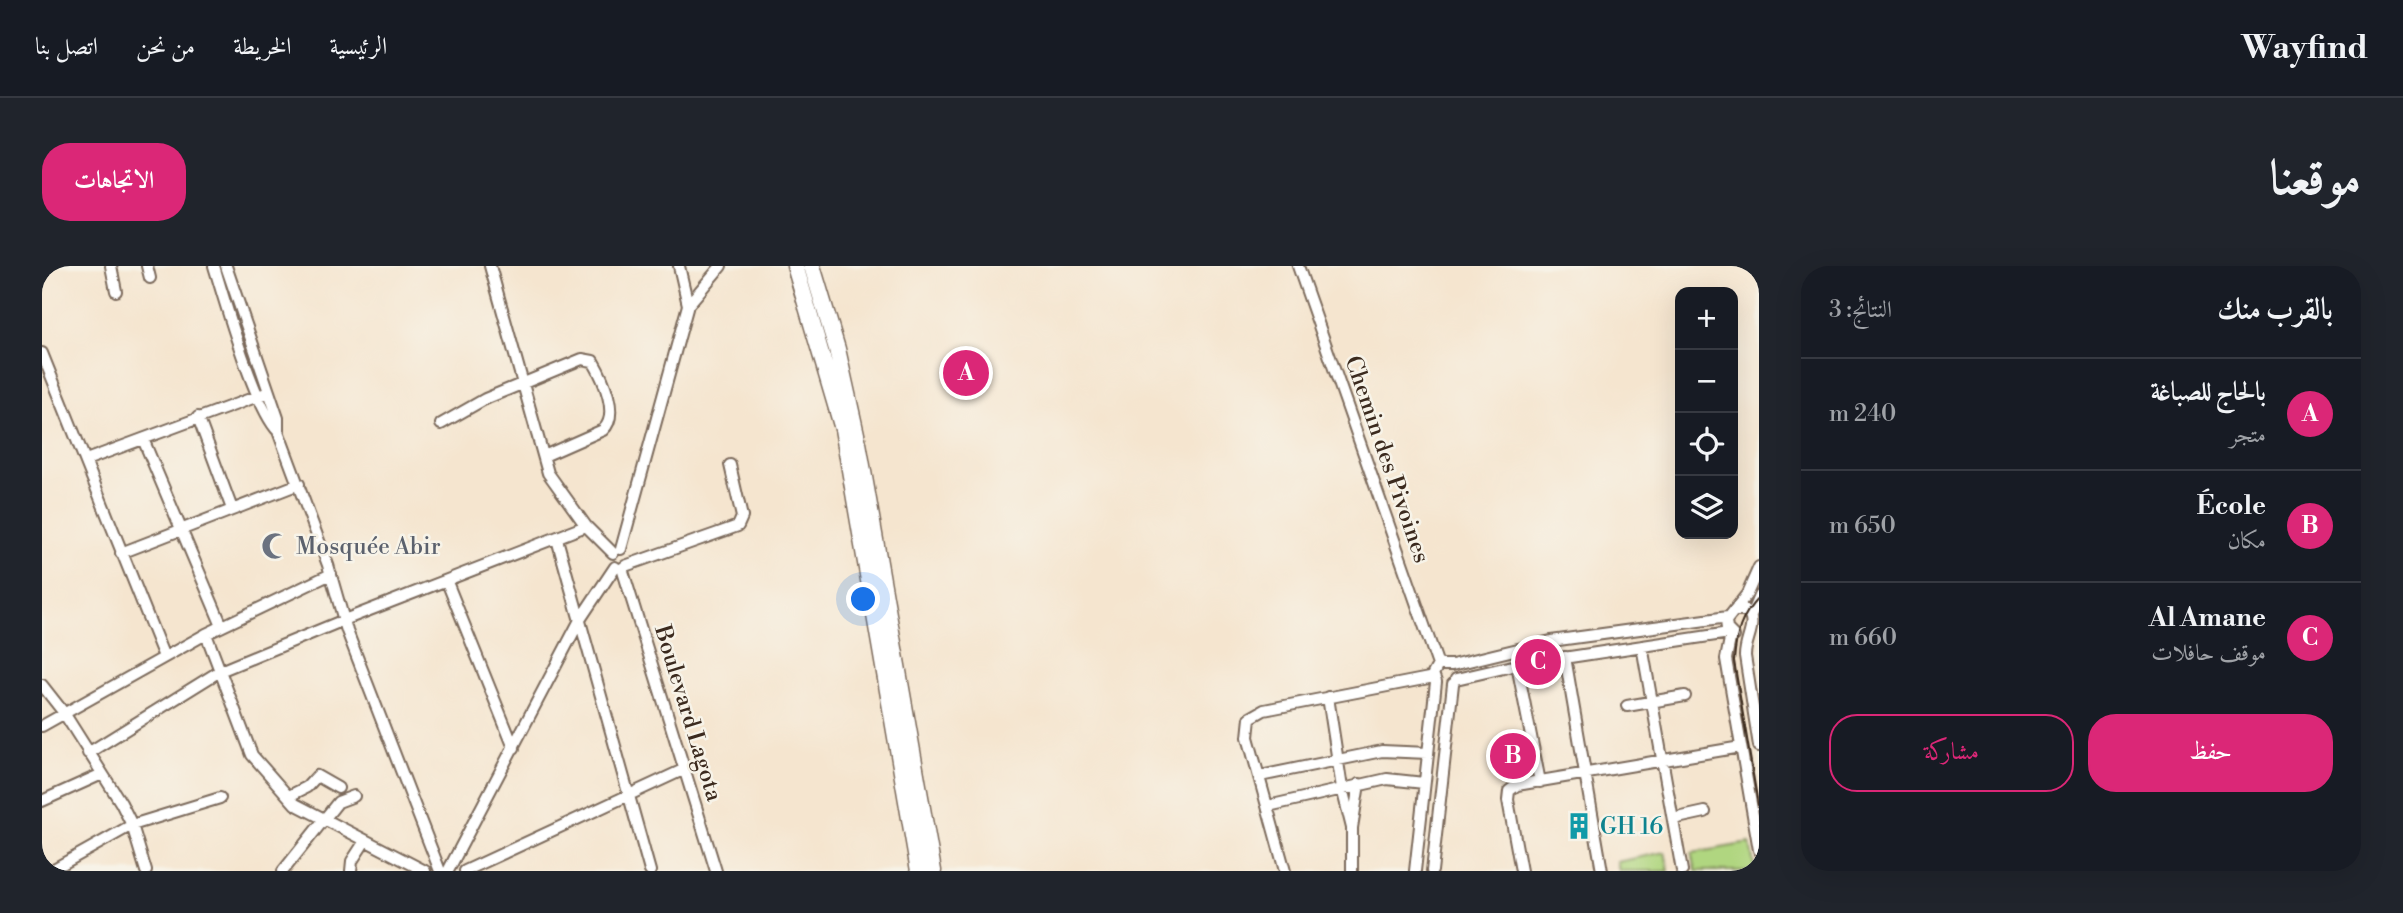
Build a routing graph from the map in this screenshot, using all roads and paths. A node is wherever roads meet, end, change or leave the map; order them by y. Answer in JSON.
{"nodes":[{"id":1,"x":111,"y":266,"type":"edge"},
{"id":2,"x":147,"y":266,"type":"edge"},
{"id":3,"x":214,"y":266,"type":"edge"},
{"id":4,"x":226,"y":266,"type":"edge"},
{"id":5,"x":490,"y":266,"type":"edge"},
{"id":6,"x":679,"y":266,"type":"edge"},
{"id":7,"x":721,"y":266,"type":"edge"},
{"id":8,"x":795,"y":266,"type":"edge"},
{"id":9,"x":812,"y":266,"type":"edge"},
{"id":10,"x":1298,"y":266,"type":"edge"},
{"id":11,"x":150,"y":278,"type":"dead end"},
{"id":12,"x":116,"y":291,"type":"dead end"},
{"id":13,"x":688,"y":305,"type":"junction"},
{"id":14,"x":42,"y":353,"type":"edge"},
{"id":15,"x":521,"y":383,"type":"junction"},
{"id":16,"x":264,"y":394,"type":"junction"},
{"id":17,"x":198,"y":417,"type":"junction"},
{"id":18,"x":441,"y":424,"type":"dead end"},
{"id":19,"x":143,"y":439,"type":"junction"},
{"id":20,"x":544,"y":456,"type":"junction"},
{"id":21,"x":86,"y":460,"type":"junction"},
{"id":22,"x":730,"y":465,"type":"dead end"},
{"id":23,"x":299,"y":484,"type":"junction"},
{"id":24,"x":232,"y":509,"type":"junction"},
{"id":25,"x":586,"y":526,"type":"junction"},
{"id":26,"x":183,"y":530,"type":"junction"},
{"id":27,"x":557,"y":540,"type":"junction"},
{"id":28,"x":617,"y":551,"type":"junction"},
{"id":29,"x":121,"y":553,"type":"junction"},
{"id":30,"x":621,"y":567,"type":"junction"},
{"id":31,"x":1759,"y":567,"type":"edge"},
{"id":32,"x":331,"y":574,"type":"junction"},
{"id":33,"x":447,"y":582,"type":"junction"},
{"id":34,"x":1759,"y":596,"type":"edge"},
{"id":35,"x":1731,"y":614,"type":"junction"},
{"id":36,"x":581,"y":618,"type":"junction"},
{"id":37,"x":1754,"y":618,"type":"edge"},
{"id":38,"x":344,"y":620,"type":"junction"},
{"id":39,"x":222,"y":626,"type":"junction"},
{"id":40,"x":1730,"y":633,"type":"junction"},
{"id":41,"x":206,"y":634,"type":"junction"},
{"id":42,"x":1747,"y":635,"type":"junction"},
{"id":43,"x":1642,"y":646,"type":"junction"},
{"id":44,"x":164,"y":657,"type":"junction"},
{"id":45,"x":1564,"y":657,"type":"junction"},
{"id":46,"x":1438,"y":665,"type":"junction"},
{"id":47,"x":1452,"y":665,"type":"junction"},
{"id":48,"x":1517,"y":665,"type":"junction"},
{"id":49,"x":220,"y":671,"type":"junction"},
{"id":50,"x":1435,"y":680,"type":"junction"},
{"id":51,"x":1455,"y":681,"type":"junction"},
{"id":52,"x":42,"y":685,"type":"edge"},
{"id":53,"x":1685,"y":696,"type":"dead end"},
{"id":54,"x":1328,"y":697,"type":"junction"},
{"id":55,"x":1653,"y":702,"type":"junction"},
{"id":56,"x":1627,"y":706,"type":"dead end"},
{"id":57,"x":64,"y":713,"type":"junction"},
{"id":58,"x":42,"y":726,"type":"edge"},
{"id":59,"x":1759,"y":742,"type":"edge"},
{"id":60,"x":1741,"y":747,"type":"junction"},
{"id":61,"x":513,"y":748,"type":"junction"},
{"id":62,"x":88,"y":753,"type":"junction"},
{"id":63,"x":1427,"y":753,"type":"junction"},
{"id":64,"x":1339,"y":758,"type":"junction"},
{"id":65,"x":1663,"y":759,"type":"junction"},
{"id":66,"x":685,"y":769,"type":"junction"},
{"id":67,"x":1585,"y":773,"type":"junction"},
{"id":68,"x":102,"y":774,"type":"junction"},
{"id":69,"x":1260,"y":776,"type":"junction"},
{"id":70,"x":1539,"y":782,"type":"junction"},
{"id":71,"x":1424,"y":783,"type":"junction"},
{"id":72,"x":1359,"y":784,"type":"junction"},
{"id":73,"x":338,"y":788,"type":"dead end"},
{"id":74,"x":1342,"y":788,"type":"junction"},
{"id":75,"x":628,"y":793,"type":"junction"},
{"id":76,"x":289,"y":796,"type":"junction"},
{"id":77,"x":354,"y":796,"type":"dead end"},
{"id":78,"x":220,"y":798,"type":"dead end"},
{"id":79,"x":42,"y":801,"type":"edge"},
{"id":80,"x":1268,"y":806,"type":"junction"},
{"id":81,"x":1705,"y":812,"type":"dead end"},
{"id":82,"x":1673,"y":819,"type":"junction"},
{"id":83,"x":325,"y":821,"type":"junction"},
{"id":84,"x":132,"y":825,"type":"junction"},
{"id":85,"x":1352,"y":828,"type":"junction"},
{"id":86,"x":365,"y":841,"type":"junction"},
{"id":87,"x":1759,"y":850,"type":"edge"},
{"id":88,"x":50,"y":871,"type":"edge"},
{"id":89,"x":146,"y":871,"type":"edge"},
{"id":90,"x":283,"y":871,"type":"edge"},
{"id":91,"x":351,"y":871,"type":"edge"},
{"id":92,"x":425,"y":871,"type":"edge"},
{"id":93,"x":444,"y":871,"type":"edge"},
{"id":94,"x":465,"y":871,"type":"edge"},
{"id":95,"x":650,"y":871,"type":"edge"},
{"id":96,"x":716,"y":871,"type":"edge"},
{"id":97,"x":919,"y":871,"type":"edge"},
{"id":98,"x":933,"y":871,"type":"edge"},
{"id":99,"x":1285,"y":871,"type":"edge"},
{"id":100,"x":1352,"y":871,"type":"edge"},
{"id":101,"x":1415,"y":871,"type":"edge"},
{"id":102,"x":1432,"y":871,"type":"edge"},
{"id":103,"x":1521,"y":871,"type":"edge"},
{"id":104,"x":1602,"y":871,"type":"edge"},
{"id":105,"x":1682,"y":871,"type":"edge"}],
"edges":[{"from":1,"to":12,"type":"street"},
{"from":2,"to":11,"type":"street"},
{"from":3,"to":16,"type":"street"},
{"from":4,"to":16,"type":"street"},
{"from":5,"to":15,"type":"street"},
{"from":6,"to":13,"type":"street"},
{"from":7,"to":13,"type":"street"},
{"from":8,"to":97,"type":"highway"},
{"from":9,"to":98,"type":"highway"},
{"from":10,"to":46,"type":"street","name":"Chemin des Pivoines"},
{"from":13,"to":28,"type":"street"},
{"from":14,"to":21,"type":"street"},
{"from":15,"to":18,"type":"street"},
{"from":15,"to":20,"type":"street"},
{"from":15,"to":20,"type":"street"},
{"from":16,"to":17,"type":"street"},
{"from":16,"to":23,"type":"street"},
{"from":17,"to":19,"type":"street"},
{"from":17,"to":24,"type":"street"},
{"from":19,"to":21,"type":"street"},
{"from":19,"to":26,"type":"street"},
{"from":20,"to":25,"type":"street"},
{"from":21,"to":29,"type":"street"},
{"from":22,"to":30,"type":"street"},
{"from":23,"to":24,"type":"street"},
{"from":23,"to":32,"type":"street"},
{"from":24,"to":26,"type":"street"},
{"from":25,"to":27,"type":"street"},
{"from":25,"to":28,"type":"street"},
{"from":26,"to":29,"type":"street"},
{"from":26,"to":39,"type":"street"},
{"from":27,"to":33,"type":"street"},
{"from":27,"to":36,"type":"street"},
{"from":28,"to":30,"type":"street"},
{"from":28,"to":30,"type":"street"},
{"from":29,"to":44,"type":"street"},
{"from":30,"to":36,"type":"street"},
{"from":30,"to":66,"type":"street","name":"Boulevard Lagota"},
{"from":31,"to":35,"type":"street"},
{"from":32,"to":38,"type":"street"},
{"from":32,"to":39,"type":"street"},
{"from":33,"to":38,"type":"street"},
{"from":33,"to":61,"type":"street"},
{"from":34,"to":37,"type":"street"},
{"from":35,"to":37,"type":"street"},
{"from":35,"to":40,"type":"street"},
{"from":35,"to":47,"type":"street"},
{"from":36,"to":61,"type":"street"},
{"from":36,"to":75,"type":"street"},
{"from":37,"to":42,"type":"street"},
{"from":38,"to":49,"type":"street"},
{"from":38,"to":93,"type":"street"},
{"from":39,"to":41,"type":"street"},
{"from":40,"to":42,"type":"street"},
{"from":40,"to":43,"type":"street"},
{"from":40,"to":60,"type":"street"},
{"from":41,"to":44,"type":"street"},
{"from":41,"to":49,"type":"street"},
{"from":42,"to":59,"type":"street"},
{"from":43,"to":45,"type":"street"},
{"from":43,"to":55,"type":"street"},
{"from":44,"to":57,"type":"street"},
{"from":45,"to":48,"type":"street"},
{"from":45,"to":67,"type":"street"},
{"from":46,"to":47,"type":"street"},
{"from":46,"to":50,"type":"street"},
{"from":47,"to":51,"type":"street"},
{"from":48,"to":51,"type":"street"},
{"from":48,"to":70,"type":"street"},
{"from":49,"to":62,"type":"street"},
{"from":49,"to":76,"type":"street"},
{"from":50,"to":51,"type":"street"},
{"from":50,"to":54,"type":"street"},
{"from":50,"to":63,"type":"street"},
{"from":51,"to":102,"type":"street"},
{"from":52,"to":57,"type":"street"},
{"from":53,"to":55,"type":"street"},
{"from":54,"to":64,"type":"street"},
{"from":54,"to":69,"type":"street"},
{"from":55,"to":56,"type":"street"},
{"from":55,"to":65,"type":"street"},
{"from":57,"to":58,"type":"street"},
{"from":57,"to":62,"type":"street"},
{"from":60,"to":65,"type":"street"},
{"from":60,"to":87,"type":"street"},
{"from":61,"to":93,"type":"street"},
{"from":62,"to":68,"type":"street"},
{"from":63,"to":64,"type":"street"},
{"from":63,"to":71,"type":"street"},
{"from":64,"to":69,"type":"street"},
{"from":64,"to":74,"type":"street"},
{"from":65,"to":67,"type":"street"},
{"from":65,"to":82,"type":"street"},
{"from":66,"to":75,"type":"street"},
{"from":66,"to":96,"type":"street","name":"Boulevard Lagota"},
{"from":67,"to":70,"type":"street"},
{"from":67,"to":104,"type":"street"},
{"from":68,"to":79,"type":"street"},
{"from":68,"to":84,"type":"street"},
{"from":69,"to":80,"type":"street"},
{"from":70,"to":103,"type":"street"},
{"from":71,"to":72,"type":"street"},
{"from":71,"to":101,"type":"street"},
{"from":72,"to":74,"type":"street"},
{"from":72,"to":85,"type":"street"},
{"from":73,"to":76,"type":"street"},
{"from":74,"to":80,"type":"street"},
{"from":74,"to":85,"type":"street"},
{"from":75,"to":94,"type":"street"},
{"from":75,"to":95,"type":"street"},
{"from":76,"to":83,"type":"street"},
{"from":77,"to":83,"type":"street"},
{"from":78,"to":84,"type":"street"},
{"from":80,"to":99,"type":"street"},
{"from":81,"to":82,"type":"street"},
{"from":82,"to":105,"type":"street"},
{"from":83,"to":86,"type":"street"},
{"from":83,"to":90,"type":"street"},
{"from":84,"to":88,"type":"street"},
{"from":84,"to":89,"type":"street"},
{"from":85,"to":100,"type":"street"},
{"from":86,"to":91,"type":"street"},
{"from":86,"to":92,"type":"street"}]}
